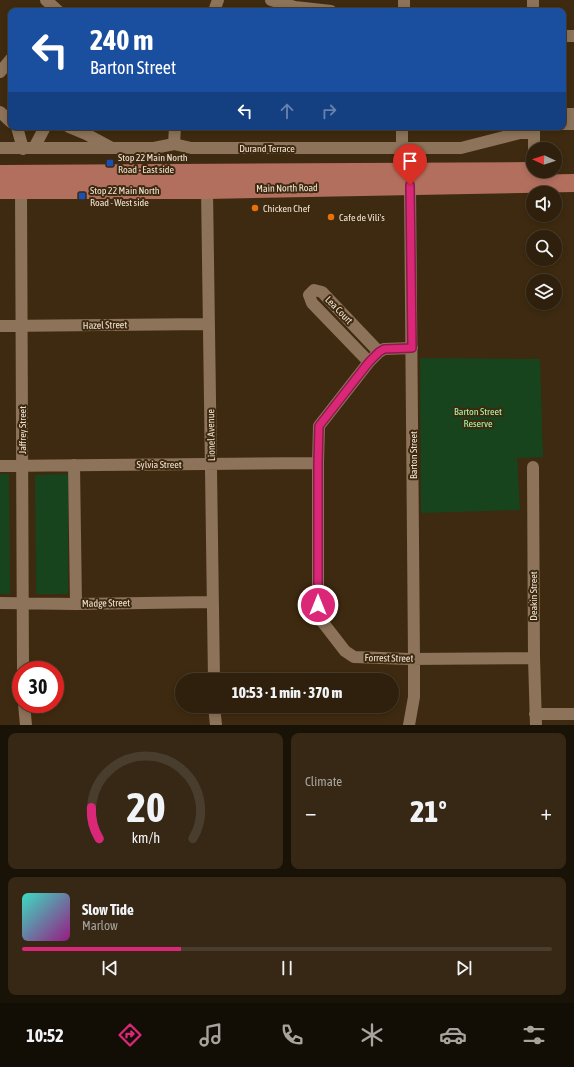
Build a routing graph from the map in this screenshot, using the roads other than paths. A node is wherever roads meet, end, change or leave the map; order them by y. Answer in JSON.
{"nodes":[{"id":1,"x":46,"y":0,"type":"edge"},
{"id":2,"x":271,"y":0,"type":"edge"},
{"id":3,"x":53,"y":8,"type":"edge"},
{"id":4,"x":304,"y":8,"type":"edge"},
{"id":5,"x":8,"y":63,"type":"edge"},
{"id":6,"x":0,"y":72,"type":"edge"},
{"id":7,"x":0,"y":112,"type":"edge"},
{"id":8,"x":8,"y":119,"type":"edge"},
{"id":9,"x":19,"y":130,"type":"edge"},
{"id":10,"x":43,"y":130,"type":"edge"},
{"id":11,"x":76,"y":130,"type":"edge"},
{"id":12,"x":175,"y":130,"type":"edge"},
{"id":13,"x":402,"y":130,"type":"edge"},
{"id":14,"x":534,"y":130,"type":"edge"},
{"id":15,"x":534,"y":142,"type":"edge"},
{"id":16,"x":174,"y":144,"type":"junction"},
{"id":17,"x":402,"y":147,"type":"junction"},
{"id":18,"x":0,"y":148,"type":"edge"},
{"id":19,"x":28,"y":148,"type":"junction"},
{"id":20,"x":113,"y":148,"type":"junction"},
{"id":21,"x":562,"y":171,"type":"edge"},
{"id":22,"x":574,"y":171,"type":"edge"},
{"id":23,"x":0,"y":174,"type":"edge"},
{"id":24,"x":526,"y":175,"type":"edge"},
{"id":25,"x":526,"y":176,"type":"edge"},
{"id":26,"x":549,"y":178,"type":"edge"},
{"id":27,"x":21,"y":182,"type":"junction"},
{"id":28,"x":574,"y":183,"type":"edge"},
{"id":29,"x":410,"y":185,"type":"junction"},
{"id":30,"x":0,"y":190,"type":"edge"},
{"id":31,"x":207,"y":190,"type":"junction"},
{"id":32,"x":209,"y":324,"type":"junction"},
{"id":33,"x":0,"y":326,"type":"edge"},
{"id":34,"x":22,"y":326,"type":"junction"},
{"id":35,"x":412,"y":348,"type":"junction"},
{"id":36,"x":379,"y":352,"type":"junction"},
{"id":37,"x":369,"y":362,"type":"junction"},
{"id":38,"x":318,"y":463,"type":"junction"},
{"id":39,"x":211,"y":464,"type":"junction"},
{"id":40,"x":74,"y":465,"type":"junction"},
{"id":41,"x":0,"y":466,"type":"edge"},
{"id":42,"x":23,"y":466,"type":"junction"},
{"id":43,"x":533,"y":467,"type":"dead end"},
{"id":44,"x":212,"y":602,"type":"junction"},
{"id":45,"x":0,"y":603,"type":"edge"},
{"id":46,"x":23,"y":603,"type":"junction"},
{"id":47,"x":76,"y":604,"type":"junction"},
{"id":48,"x":414,"y":658,"type":"junction"},
{"id":49,"x":534,"y":658,"type":"junction"},
{"id":50,"x":23,"y":661,"type":"edge"},
{"id":51,"x":214,"y":673,"type":"edge"},
{"id":52,"x":22,"y":713,"type":"edge"},
{"id":53,"x":25,"y":713,"type":"edge"},
{"id":54,"x":574,"y":714,"type":"edge"},
{"id":55,"x":535,"y":719,"type":"edge"},
{"id":56,"x":18,"y":725,"type":"edge"},
{"id":57,"x":26,"y":725,"type":"edge"},
{"id":58,"x":409,"y":725,"type":"edge"}],
"edges":[{"from":1,"to":3,"type":"street"},
{"from":2,"to":4,"type":"street"},
{"from":5,"to":6,"type":"street"},
{"from":7,"to":8,"type":"street"},
{"from":9,"to":19,"type":"street"},
{"from":10,"to":19,"type":"street"},
{"from":11,"to":20,"type":"street"},
{"from":12,"to":16,"type":"street"},
{"from":13,"to":17,"type":"street"},
{"from":14,"to":15,"type":"street"},
{"from":14,"to":17,"type":"street","name":"Durand Terrace"},
{"from":16,"to":17,"type":"street","name":"Durand Terrace"},
{"from":16,"to":20,"type":"street","name":"Durand Terrace"},
{"from":18,"to":19,"type":"street","name":"Durand Terrace"},
{"from":19,"to":20,"type":"street","name":"Durand Terrace"},
{"from":21,"to":22,"type":"highway"},
{"from":23,"to":27,"type":"highway","name":"Main North Road"},
{"from":24,"to":27,"type":"highway","name":"Main North Road"},
{"from":25,"to":29,"type":"highway","name":"Main North Road"},
{"from":26,"to":28,"type":"highway","name":"Main North Road"},
{"from":27,"to":30,"type":"highway","name":"Main North Road"},
{"from":27,"to":31,"type":"highway","name":"Main North Road"},
{"from":27,"to":34,"type":"street","name":"Jaffrey Street"},
{"from":29,"to":31,"type":"highway","name":"Main North Road"},
{"from":29,"to":35,"type":"street","name":"Barton Street"},
{"from":31,"to":32,"type":"street","name":"Lionel Avenue"},
{"from":32,"to":34,"type":"street","name":"Hazel Street"},
{"from":32,"to":39,"type":"street","name":"Lionel Avenue"},
{"from":33,"to":34,"type":"street","name":"Hazel Street"},
{"from":34,"to":42,"type":"street","name":"Jaffrey Street"},
{"from":35,"to":36,"type":"street"},
{"from":35,"to":48,"type":"street","name":"Barton Street"},
{"from":36,"to":37,"type":"street","name":"Forrest Street"},
{"from":36,"to":37,"type":"street","name":"Lea Court"},
{"from":37,"to":38,"type":"street","name":"Forrest Street"},
{"from":38,"to":39,"type":"street","name":"Sylvia Street"},
{"from":38,"to":48,"type":"street","name":"Forrest Street"},
{"from":39,"to":40,"type":"street","name":"Sylvia Street"},
{"from":39,"to":44,"type":"street","name":"Lionel Avenue"},
{"from":40,"to":42,"type":"street","name":"Sylvia Street"},
{"from":40,"to":47,"type":"street"},
{"from":41,"to":42,"type":"street","name":"Sylvia Street"},
{"from":42,"to":46,"type":"street","name":"Jaffrey Street"},
{"from":43,"to":49,"type":"street","name":"Deakin Street"},
{"from":44,"to":47,"type":"street","name":"Madge Street"},
{"from":44,"to":51,"type":"street","name":"Lionel Avenue"},
{"from":45,"to":46,"type":"street","name":"Madge Street"},
{"from":46,"to":47,"type":"street","name":"Madge Street"},
{"from":46,"to":50,"type":"street","name":"Jaffrey Street"},
{"from":48,"to":49,"type":"street","name":"Forrest Street"},
{"from":48,"to":58,"type":"street","name":"Barton Street"},
{"from":49,"to":55,"type":"street","name":"Deakin Street"},
{"from":52,"to":56,"type":"street"},
{"from":53,"to":57,"type":"street"},
{"from":54,"to":55,"type":"street"}]}
